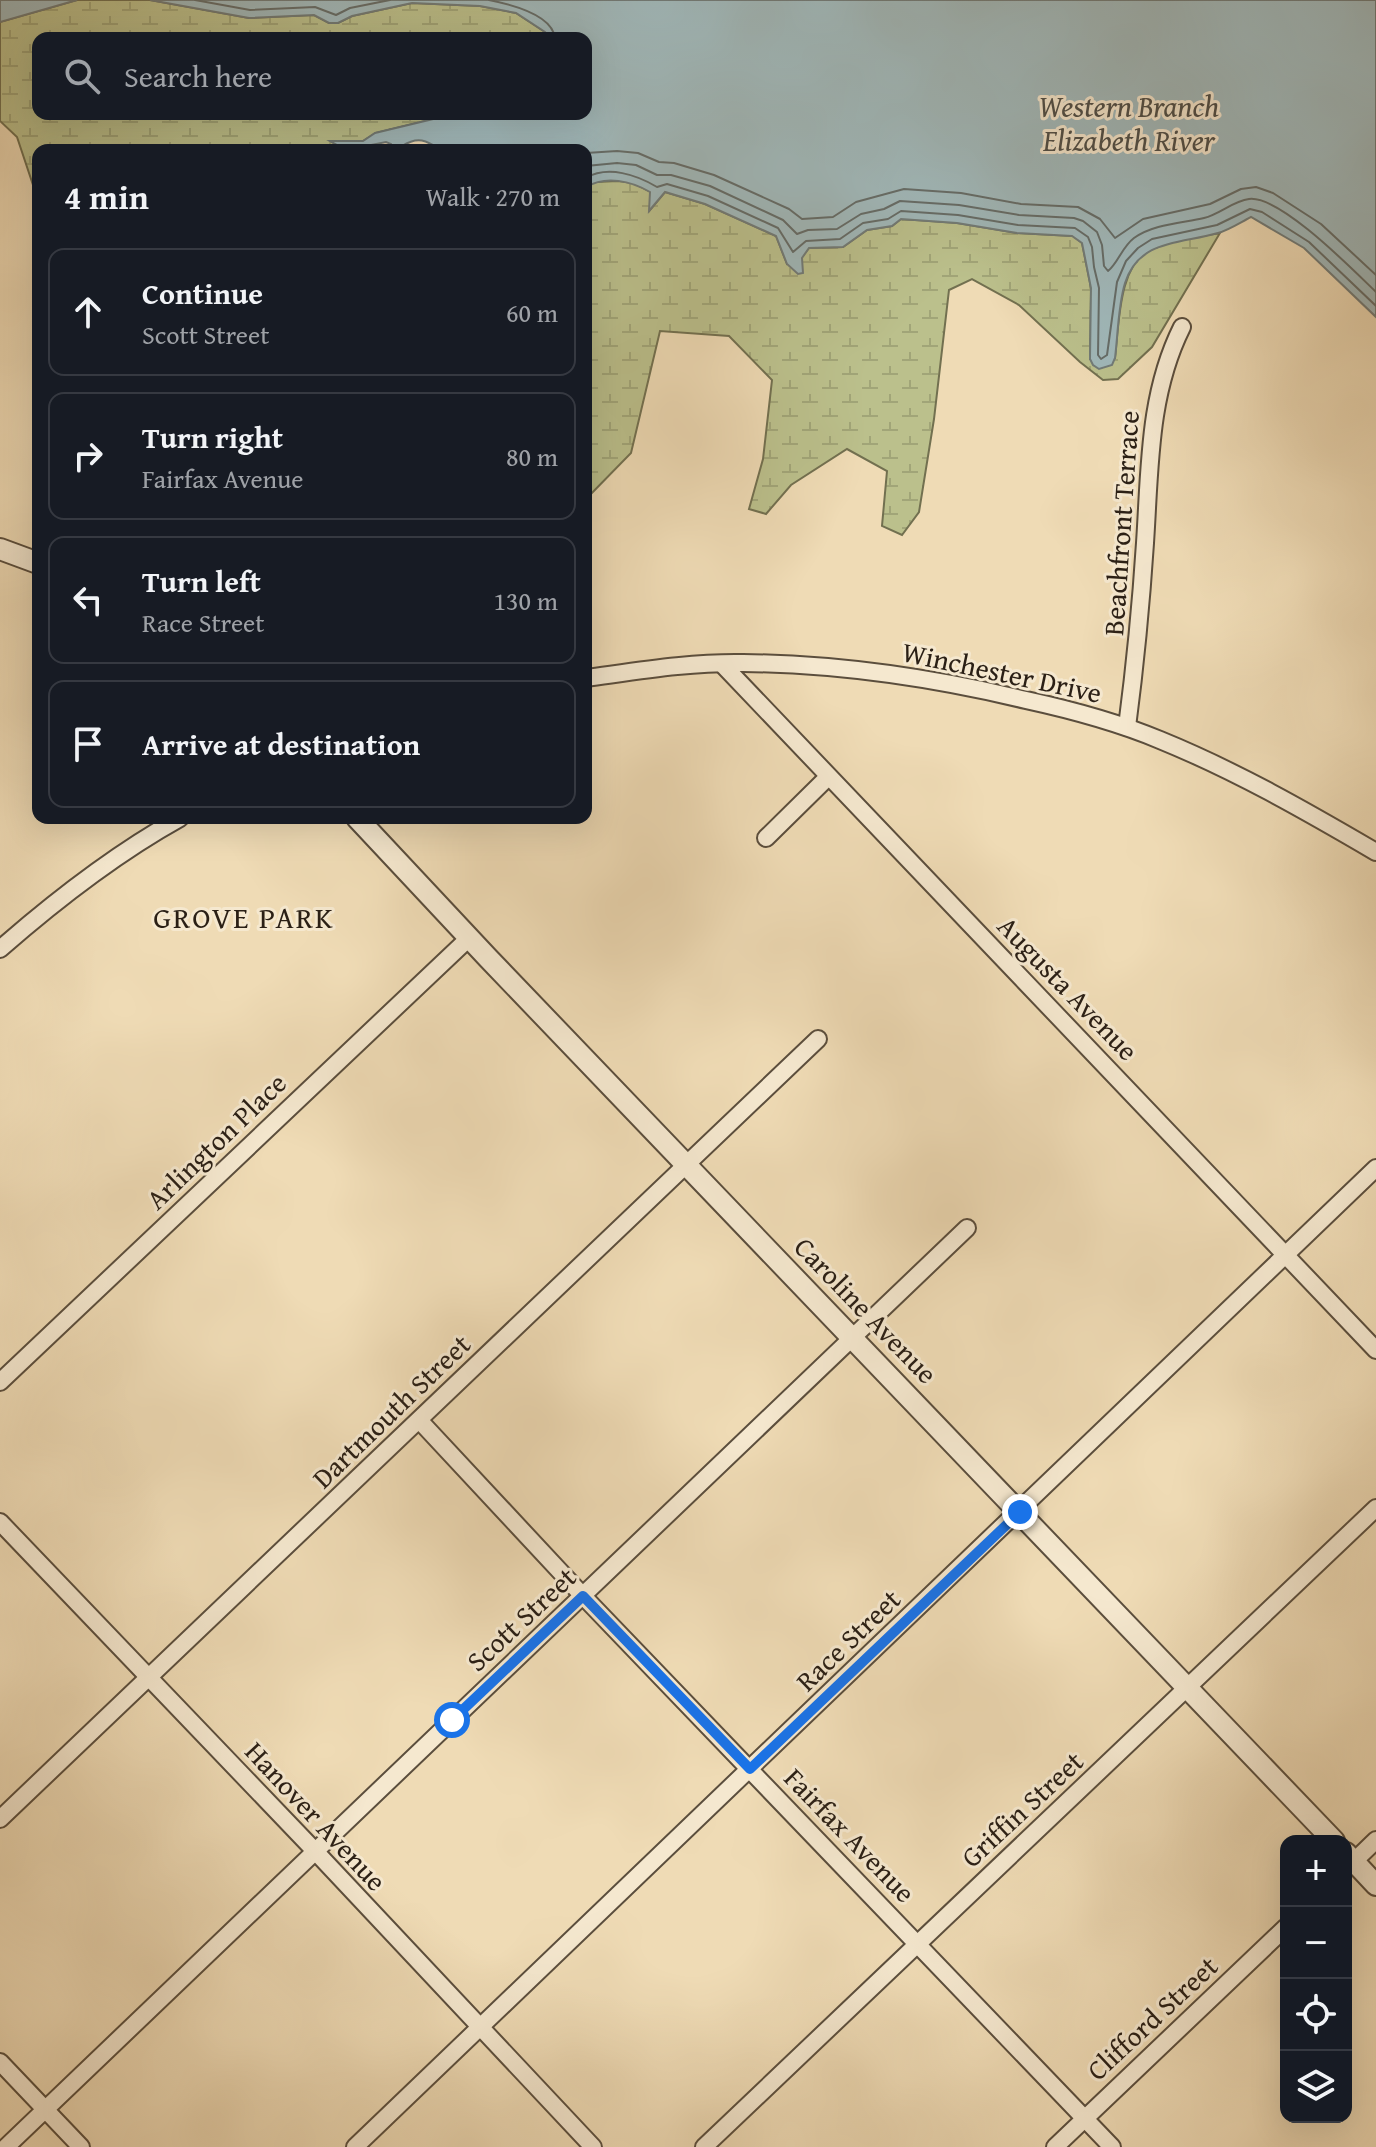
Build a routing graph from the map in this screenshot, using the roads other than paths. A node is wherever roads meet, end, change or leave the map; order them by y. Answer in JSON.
{"nodes":[{"id":1,"x":1182,"y":327,"type":"dead end"},
{"id":2,"x":0,"y":549,"type":"edge"},
{"id":3,"x":32,"y":561,"type":"edge"},
{"id":4,"x":722,"y":664,"type":"junction"},
{"id":5,"x":592,"y":677,"type":"edge"},
{"id":6,"x":1127,"y":727,"type":"junction"},
{"id":7,"x":828,"y":777,"type":"junction"},
{"id":8,"x":171,"y":824,"type":"edge"},
{"id":9,"x":363,"y":824,"type":"edge"},
{"id":10,"x":766,"y":838,"type":"dead end"},
{"id":11,"x":1376,"y":852,"type":"edge"},
{"id":12,"x":469,"y":938,"type":"junction"},
{"id":13,"x":0,"y":949,"type":"edge"},
{"id":14,"x":818,"y":1039,"type":"dead end"},
{"id":15,"x":686,"y":1164,"type":"junction"},
{"id":16,"x":1376,"y":1168,"type":"edge"},
{"id":17,"x":967,"y":1228,"type":"dead end"},
{"id":18,"x":1286,"y":1256,"type":"junction"},
{"id":19,"x":853,"y":1337,"type":"junction"},
{"id":20,"x":1376,"y":1350,"type":"edge"},
{"id":21,"x":0,"y":1382,"type":"edge"},
{"id":22,"x":419,"y":1420,"type":"junction"},
{"id":23,"x":1376,"y":1508,"type":"edge"},
{"id":24,"x":1020,"y":1512,"type":"junction"},
{"id":25,"x":0,"y":1522,"type":"edge"},
{"id":26,"x":583,"y":1596,"type":"junction"},
{"id":27,"x":149,"y":1677,"type":"junction"},
{"id":28,"x":1188,"y":1688,"type":"junction"},
{"id":29,"x":750,"y":1769,"type":"junction"},
{"id":30,"x":0,"y":1819,"type":"edge"},
{"id":31,"x":1328,"y":1835,"type":"edge"},
{"id":32,"x":1376,"y":1840,"type":"edge"},
{"id":33,"x":315,"y":1851,"type":"junction"},
{"id":34,"x":1352,"y":1859,"type":"edge"},
{"id":35,"x":1352,"y":1864,"type":"edge"},
{"id":36,"x":1376,"y":1885,"type":"edge"},
{"id":37,"x":1280,"y":1933,"type":"edge"},
{"id":38,"x":918,"y":1943,"type":"junction"},
{"id":39,"x":480,"y":2027,"type":"junction"},
{"id":40,"x":0,"y":2062,"type":"edge"},
{"id":41,"x":45,"y":2110,"type":"junction"},
{"id":42,"x":1085,"y":2118,"type":"junction"},
{"id":43,"x":6,"y":2147,"type":"edge"},
{"id":44,"x":81,"y":2147,"type":"edge"},
{"id":45,"x":355,"y":2147,"type":"edge"},
{"id":46,"x":593,"y":2147,"type":"edge"},
{"id":47,"x":704,"y":2147,"type":"edge"},
{"id":48,"x":1055,"y":2147,"type":"edge"},
{"id":49,"x":1112,"y":2147,"type":"edge"}],
"edges":[{"from":1,"to":6,"type":"street","name":"Beachfront Terrace"},
{"from":2,"to":3,"type":"street"},
{"from":4,"to":5,"type":"street","name":"Winchester Drive"},
{"from":4,"to":6,"type":"street","name":"Winchester Drive"},
{"from":4,"to":7,"type":"street","name":"Augusta Avenue"},
{"from":6,"to":11,"type":"street","name":"Winchester Drive"},
{"from":7,"to":10,"type":"street"},
{"from":7,"to":18,"type":"street","name":"Augusta Avenue"},
{"from":8,"to":13,"type":"street"},
{"from":9,"to":12,"type":"street","name":"Caroline Avenue"},
{"from":12,"to":15,"type":"street","name":"Caroline Avenue"},
{"from":12,"to":21,"type":"street","name":"Arlington Place"},
{"from":14,"to":15,"type":"street","name":"Dartmouth Street"},
{"from":15,"to":19,"type":"street","name":"Caroline Avenue"},
{"from":15,"to":22,"type":"street","name":"Dartmouth Street"},
{"from":16,"to":18,"type":"street","name":"Race Street"},
{"from":17,"to":19,"type":"street","name":"Scott Street"},
{"from":18,"to":20,"type":"street","name":"Augusta Avenue"},
{"from":18,"to":24,"type":"street","name":"Race Street"},
{"from":19,"to":24,"type":"street","name":"Caroline Avenue"},
{"from":19,"to":26,"type":"street","name":"Scott Street"},
{"from":22,"to":26,"type":"street","name":"Fairfax Avenue"},
{"from":22,"to":27,"type":"street","name":"Dartmouth Street"},
{"from":23,"to":28,"type":"street","name":"Griffin Street"},
{"from":24,"to":28,"type":"street","name":"Caroline Avenue"},
{"from":24,"to":29,"type":"street","name":"Race Street"},
{"from":25,"to":27,"type":"street","name":"Hanover Avenue"},
{"from":26,"to":29,"type":"street","name":"Fairfax Avenue"},
{"from":26,"to":33,"type":"street","name":"Scott Street"},
{"from":27,"to":30,"type":"street","name":"Dartmouth Street"},
{"from":27,"to":33,"type":"street","name":"Hanover Avenue"},
{"from":28,"to":31,"type":"street","name":"Caroline Avenue"},
{"from":28,"to":38,"type":"street","name":"Griffin Street"},
{"from":29,"to":38,"type":"street","name":"Fairfax Avenue"},
{"from":29,"to":39,"type":"street","name":"Race Street"},
{"from":32,"to":34,"type":"street"},
{"from":33,"to":39,"type":"street","name":"Hanover Avenue"},
{"from":33,"to":41,"type":"street","name":"Scott Street"},
{"from":35,"to":36,"type":"street"},
{"from":37,"to":42,"type":"street","name":"Clifford Street"},
{"from":38,"to":42,"type":"street","name":"Fairfax Avenue"},
{"from":38,"to":47,"type":"street","name":"Griffin Street"},
{"from":39,"to":45,"type":"street","name":"Race Street"},
{"from":39,"to":46,"type":"street","name":"Hanover Avenue"},
{"from":40,"to":41,"type":"street"},
{"from":41,"to":43,"type":"street","name":"Scott Street"},
{"from":41,"to":44,"type":"street"},
{"from":42,"to":48,"type":"street","name":"Clifford Street"},
{"from":42,"to":49,"type":"street","name":"Fairfax Avenue"}]}
